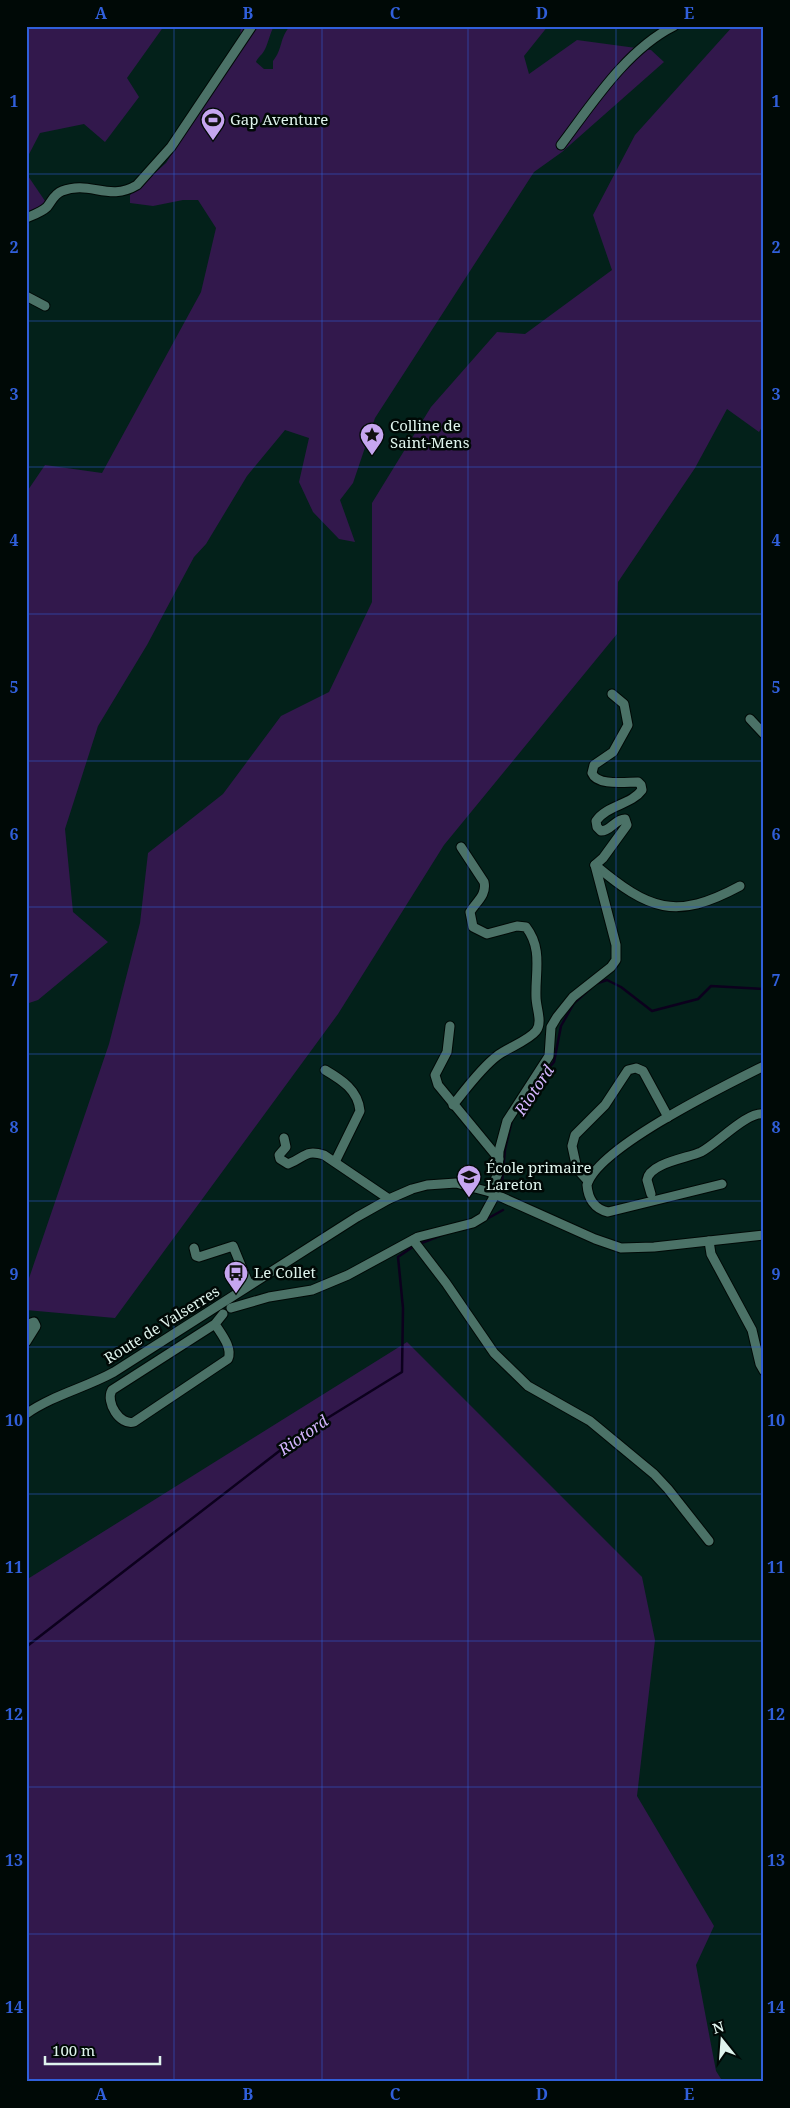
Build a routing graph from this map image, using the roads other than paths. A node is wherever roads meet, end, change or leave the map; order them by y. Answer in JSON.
{"nodes":[{"id":1,"x":252,"y":26,"type":"edge"},
{"id":2,"x":674,"y":26,"type":"edge"},
{"id":3,"x":561,"y":145,"type":"dead end"},
{"id":4,"x":26,"y":218,"type":"edge"},
{"id":5,"x":26,"y":296,"type":"edge"},
{"id":6,"x":45,"y":306,"type":"dead end"},
{"id":7,"x":612,"y":694,"type":"dead end"},
{"id":8,"x":750,"y":719,"type":"dead end"},
{"id":9,"x":764,"y":734,"type":"edge"},
{"id":10,"x":461,"y":847,"type":"dead end"},
{"id":11,"x":595,"y":865,"type":"junction"},
{"id":12,"x":740,"y":886,"type":"dead end"},
{"id":13,"x":450,"y":1026,"type":"dead end"},
{"id":14,"x":764,"y":1066,"type":"edge"},
{"id":15,"x":325,"y":1070,"type":"dead end"},
{"id":16,"x":453,"y":1105,"type":"junction"},
{"id":17,"x":764,"y":1114,"type":"edge"},
{"id":18,"x":668,"y":1117,"type":"junction"},
{"id":19,"x":284,"y":1138,"type":"dead end"},
{"id":20,"x":499,"y":1160,"type":"junction"},
{"id":21,"x":335,"y":1162,"type":"junction"},
{"id":22,"x":588,"y":1181,"type":"junction"},
{"id":23,"x":722,"y":1184,"type":"dead end"},
{"id":24,"x":492,"y":1194,"type":"junction"},
{"id":25,"x":651,"y":1194,"type":"dead end"},
{"id":26,"x":389,"y":1199,"type":"junction"},
{"id":27,"x":764,"y":1234,"type":"edge"},
{"id":28,"x":709,"y":1241,"type":"junction"},
{"id":29,"x":415,"y":1243,"type":"junction"},
{"id":30,"x":194,"y":1248,"type":"dead end"},
{"id":31,"x":249,"y":1286,"type":"junction"},
{"id":32,"x":229,"y":1304,"type":"junction"},
{"id":33,"x":214,"y":1308,"type":"junction"},
{"id":34,"x":223,"y":1314,"type":"junction"},
{"id":35,"x":215,"y":1324,"type":"junction"},
{"id":36,"x":26,"y":1325,"type":"edge"},
{"id":37,"x":26,"y":1342,"type":"edge"},
{"id":38,"x":764,"y":1371,"type":"edge"},
{"id":39,"x":26,"y":1414,"type":"edge"},
{"id":40,"x":709,"y":1541,"type":"dead end"}],
"edges":[{"from":1,"to":4,"type":"street"},
{"from":2,"to":3,"type":"street"},
{"from":5,"to":6,"type":"street"},
{"from":7,"to":11,"type":"street"},
{"from":8,"to":9,"type":"street"},
{"from":10,"to":16,"type":"street"},
{"from":11,"to":12,"type":"street"},
{"from":11,"to":20,"type":"street"},
{"from":13,"to":16,"type":"street"},
{"from":14,"to":18,"type":"street"},
{"from":15,"to":21,"type":"street"},
{"from":16,"to":20,"type":"street"},
{"from":17,"to":25,"type":"street"},
{"from":18,"to":22,"type":"street"},
{"from":18,"to":22,"type":"street"},
{"from":19,"to":21,"type":"street"},
{"from":20,"to":24,"type":"street"},
{"from":21,"to":26,"type":"street"},
{"from":22,"to":23,"type":"street"},
{"from":24,"to":26,"type":"street","name":"Route de Valserres"},
{"from":24,"to":28,"type":"street","name":"Route de Valserres"},
{"from":24,"to":29,"type":"street"},
{"from":26,"to":31,"type":"street","name":"Route de Valserres"},
{"from":27,"to":28,"type":"street","name":"Route de Valserres"},
{"from":28,"to":38,"type":"street"},
{"from":29,"to":32,"type":"street"},
{"from":29,"to":40,"type":"street"},
{"from":30,"to":31,"type":"street"},
{"from":31,"to":32,"type":"street","name":"Route de Valserres"},
{"from":32,"to":33,"type":"street","name":"Route de Valserres"},
{"from":32,"to":34,"type":"street"},
{"from":33,"to":34,"type":"street"},
{"from":33,"to":39,"type":"street","name":"Route de Valserres"},
{"from":34,"to":35,"type":"street"},
{"from":35,"to":35,"type":"street"},
{"from":36,"to":37,"type":"street"}]}
